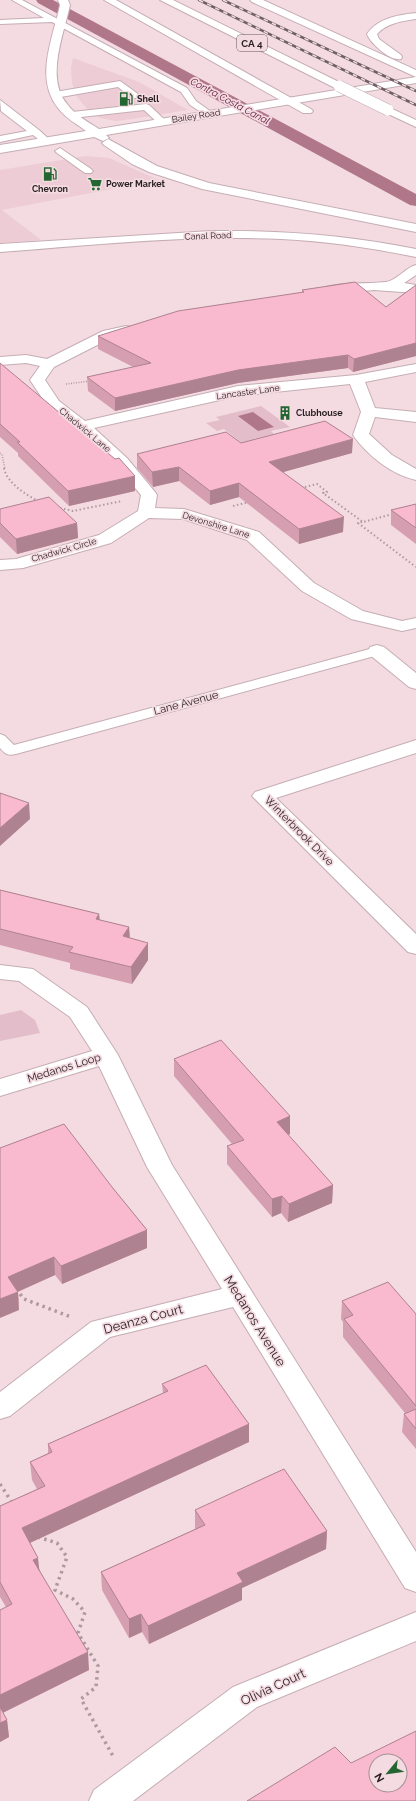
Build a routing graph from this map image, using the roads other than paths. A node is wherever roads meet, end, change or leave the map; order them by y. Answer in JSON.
{"nodes":[{"id":1,"x":16,"y":0,"type":"edge"},
{"id":2,"x":109,"y":0,"type":"edge"},
{"id":3,"x":165,"y":0,"type":"edge"},
{"id":4,"x":255,"y":0,"type":"edge"},
{"id":5,"x":64,"y":3,"type":"edge"},
{"id":6,"x":416,"y":16,"type":"edge"},
{"id":7,"x":0,"y":22,"type":"edge"},
{"id":8,"x":59,"y":22,"type":"junction"},
{"id":9,"x":414,"y":73,"type":"edge"},
{"id":10,"x":55,"y":95,"type":"junction"},
{"id":11,"x":287,"y":101,"type":"junction"},
{"id":12,"x":0,"y":104,"type":"edge"},
{"id":13,"x":350,"y":104,"type":"dead end"},
{"id":14,"x":388,"y":104,"type":"junction"},
{"id":15,"x":146,"y":106,"type":"junction"},
{"id":16,"x":321,"y":109,"type":"dead end"},
{"id":17,"x":307,"y":111,"type":"junction"},
{"id":18,"x":210,"y":114,"type":"junction"},
{"id":19,"x":286,"y":114,"type":"dead end"},
{"id":20,"x":72,"y":115,"type":"junction"},
{"id":21,"x":162,"y":122,"type":"junction"},
{"id":22,"x":416,"y":124,"type":"edge"},
{"id":23,"x":36,"y":132,"type":"junction"},
{"id":24,"x":96,"y":132,"type":"junction"},
{"id":25,"x":0,"y":138,"type":"edge"},
{"id":26,"x":46,"y":141,"type":"junction"},
{"id":27,"x":124,"y":141,"type":"dead end"},
{"id":28,"x":108,"y":143,"type":"junction"},
{"id":29,"x":94,"y":146,"type":"dead end"},
{"id":30,"x":80,"y":148,"type":"dead end"},
{"id":31,"x":0,"y":149,"type":"edge"},
{"id":32,"x":60,"y":151,"type":"junction"},
{"id":33,"x":45,"y":154,"type":"dead end"},
{"id":34,"x":88,"y":171,"type":"dead end"},
{"id":35,"x":416,"y":228,"type":"edge"},
{"id":36,"x":0,"y":248,"type":"edge"},
{"id":37,"x":416,"y":253,"type":"edge"},
{"id":38,"x":416,"y":269,"type":"edge"},
{"id":39,"x":392,"y":285,"type":"junction"},
{"id":40,"x":416,"y":288,"type":"edge"},
{"id":41,"x":319,"y":292,"type":"edge"},
{"id":42,"x":140,"y":327,"type":"edge"},
{"id":43,"x":0,"y":360,"type":"edge"},
{"id":44,"x":49,"y":364,"type":"junction"},
{"id":45,"x":416,"y":368,"type":"edge"},
{"id":46,"x":356,"y":379,"type":"junction"},
{"id":47,"x":369,"y":412,"type":"junction"},
{"id":48,"x":416,"y":417,"type":"edge"},
{"id":49,"x":82,"y":426,"type":"junction"},
{"id":50,"x":416,"y":475,"type":"edge"},
{"id":51,"x":146,"y":512,"type":"junction"},
{"id":52,"x":0,"y":565,"type":"edge"},
{"id":53,"x":409,"y":625,"type":"edge"},
{"id":54,"x":377,"y":651,"type":"joint"},
{"id":55,"x":416,"y":683,"type":"edge"},
{"id":56,"x":0,"y":739,"type":"edge"},
{"id":57,"x":416,"y":746,"type":"edge"},
{"id":58,"x":416,"y":947,"type":"edge"},
{"id":59,"x":0,"y":972,"type":"edge"},
{"id":60,"x":106,"y":1055,"type":"junction"},
{"id":61,"x":0,"y":1088,"type":"edge"},
{"id":62,"x":239,"y":1295,"type":"junction"},
{"id":63,"x":0,"y":1408,"type":"edge"},
{"id":64,"x":416,"y":1579,"type":"edge"},
{"id":65,"x":416,"y":1626,"type":"edge"},
{"id":66,"x":117,"y":1793,"type":"edge"}],
"edges":[{"from":1,"to":8,"type":"lane"},
{"from":2,"to":11,"type":"main road"},
{"from":3,"to":14,"type":"main road","number":"CA 4","bridge":true},
{"from":4,"to":9,"type":"main road"},
{"from":5,"to":8,"type":"main road"},
{"from":6,"to":9,"type":"main road"},
{"from":7,"to":8,"type":"lane"},
{"from":8,"to":10,"type":"main road"},
{"from":8,"to":18,"type":"lane"},
{"from":9,"to":11,"type":"main road","name":"Bailey Road"},
{"from":10,"to":15,"type":"lane"},
{"from":10,"to":20,"type":"main road"},
{"from":11,"to":17,"type":"main road"},
{"from":11,"to":18,"type":"main road","name":"Bailey Road"},
{"from":12,"to":23,"type":"lane"},
{"from":13,"to":14,"type":"main road"},
{"from":14,"to":22,"type":"main road","number":"CA 4"},
{"from":15,"to":20,"type":"lane"},
{"from":15,"to":21,"type":"lane"},
{"from":16,"to":17,"type":"main road"},
{"from":17,"to":19,"type":"main road"},
{"from":18,"to":21,"type":"main road","name":"Bailey Road"},
{"from":20,"to":24,"type":"main road"},
{"from":21,"to":24,"type":"main road","name":"Bailey Road"},
{"from":23,"to":25,"type":"lane"},
{"from":23,"to":26,"type":"lane"},
{"from":24,"to":26,"type":"main road","name":"Bailey Road"},
{"from":24,"to":28,"type":"main road"},
{"from":26,"to":31,"type":"main road","name":"Bailey Road"},
{"from":27,"to":28,"type":"main road"},
{"from":28,"to":29,"type":"main road"},
{"from":28,"to":35,"type":"main road"},
{"from":30,"to":32,"type":"main road"},
{"from":32,"to":33,"type":"main road"},
{"from":32,"to":34,"type":"lane"},
{"from":36,"to":37,"type":"main road","name":"Canal Road"},
{"from":38,"to":39,"type":"main road"},
{"from":39,"to":40,"type":"main road"},
{"from":39,"to":41,"type":"main road"},
{"from":42,"to":44,"type":"main road"},
{"from":43,"to":44,"type":"main road"},
{"from":44,"to":49,"type":"main road","name":"Chadwick Lane"},
{"from":45,"to":46,"type":"main road","name":"Lancaster Lane"},
{"from":46,"to":47,"type":"main road"},
{"from":46,"to":49,"type":"main road","name":"Lancaster Lane"},
{"from":47,"to":48,"type":"main road"},
{"from":47,"to":50,"type":"main road"},
{"from":49,"to":51,"type":"main road","name":"Chadwick Lane"},
{"from":51,"to":52,"type":"main road","name":"Chadwick Circle"},
{"from":51,"to":53,"type":"main road","name":"Devonshire Lane"},
{"from":54,"to":55,"type":"main road"},
{"from":54,"to":56,"type":"lane","name":"Lane Avenue"},
{"from":57,"to":58,"type":"main road","name":"Winterbrook Drive"},
{"from":59,"to":60,"type":"main road","name":"Medanos Loop"},
{"from":60,"to":61,"type":"main road","name":"Medanos Loop"},
{"from":60,"to":62,"type":"main road","name":"Medanos Avenue"},
{"from":62,"to":63,"type":"main road","name":"Deanza Court"},
{"from":62,"to":64,"type":"main road","name":"Medanos Avenue"},
{"from":65,"to":66,"type":"main road","name":"Olivia Court"}]}
